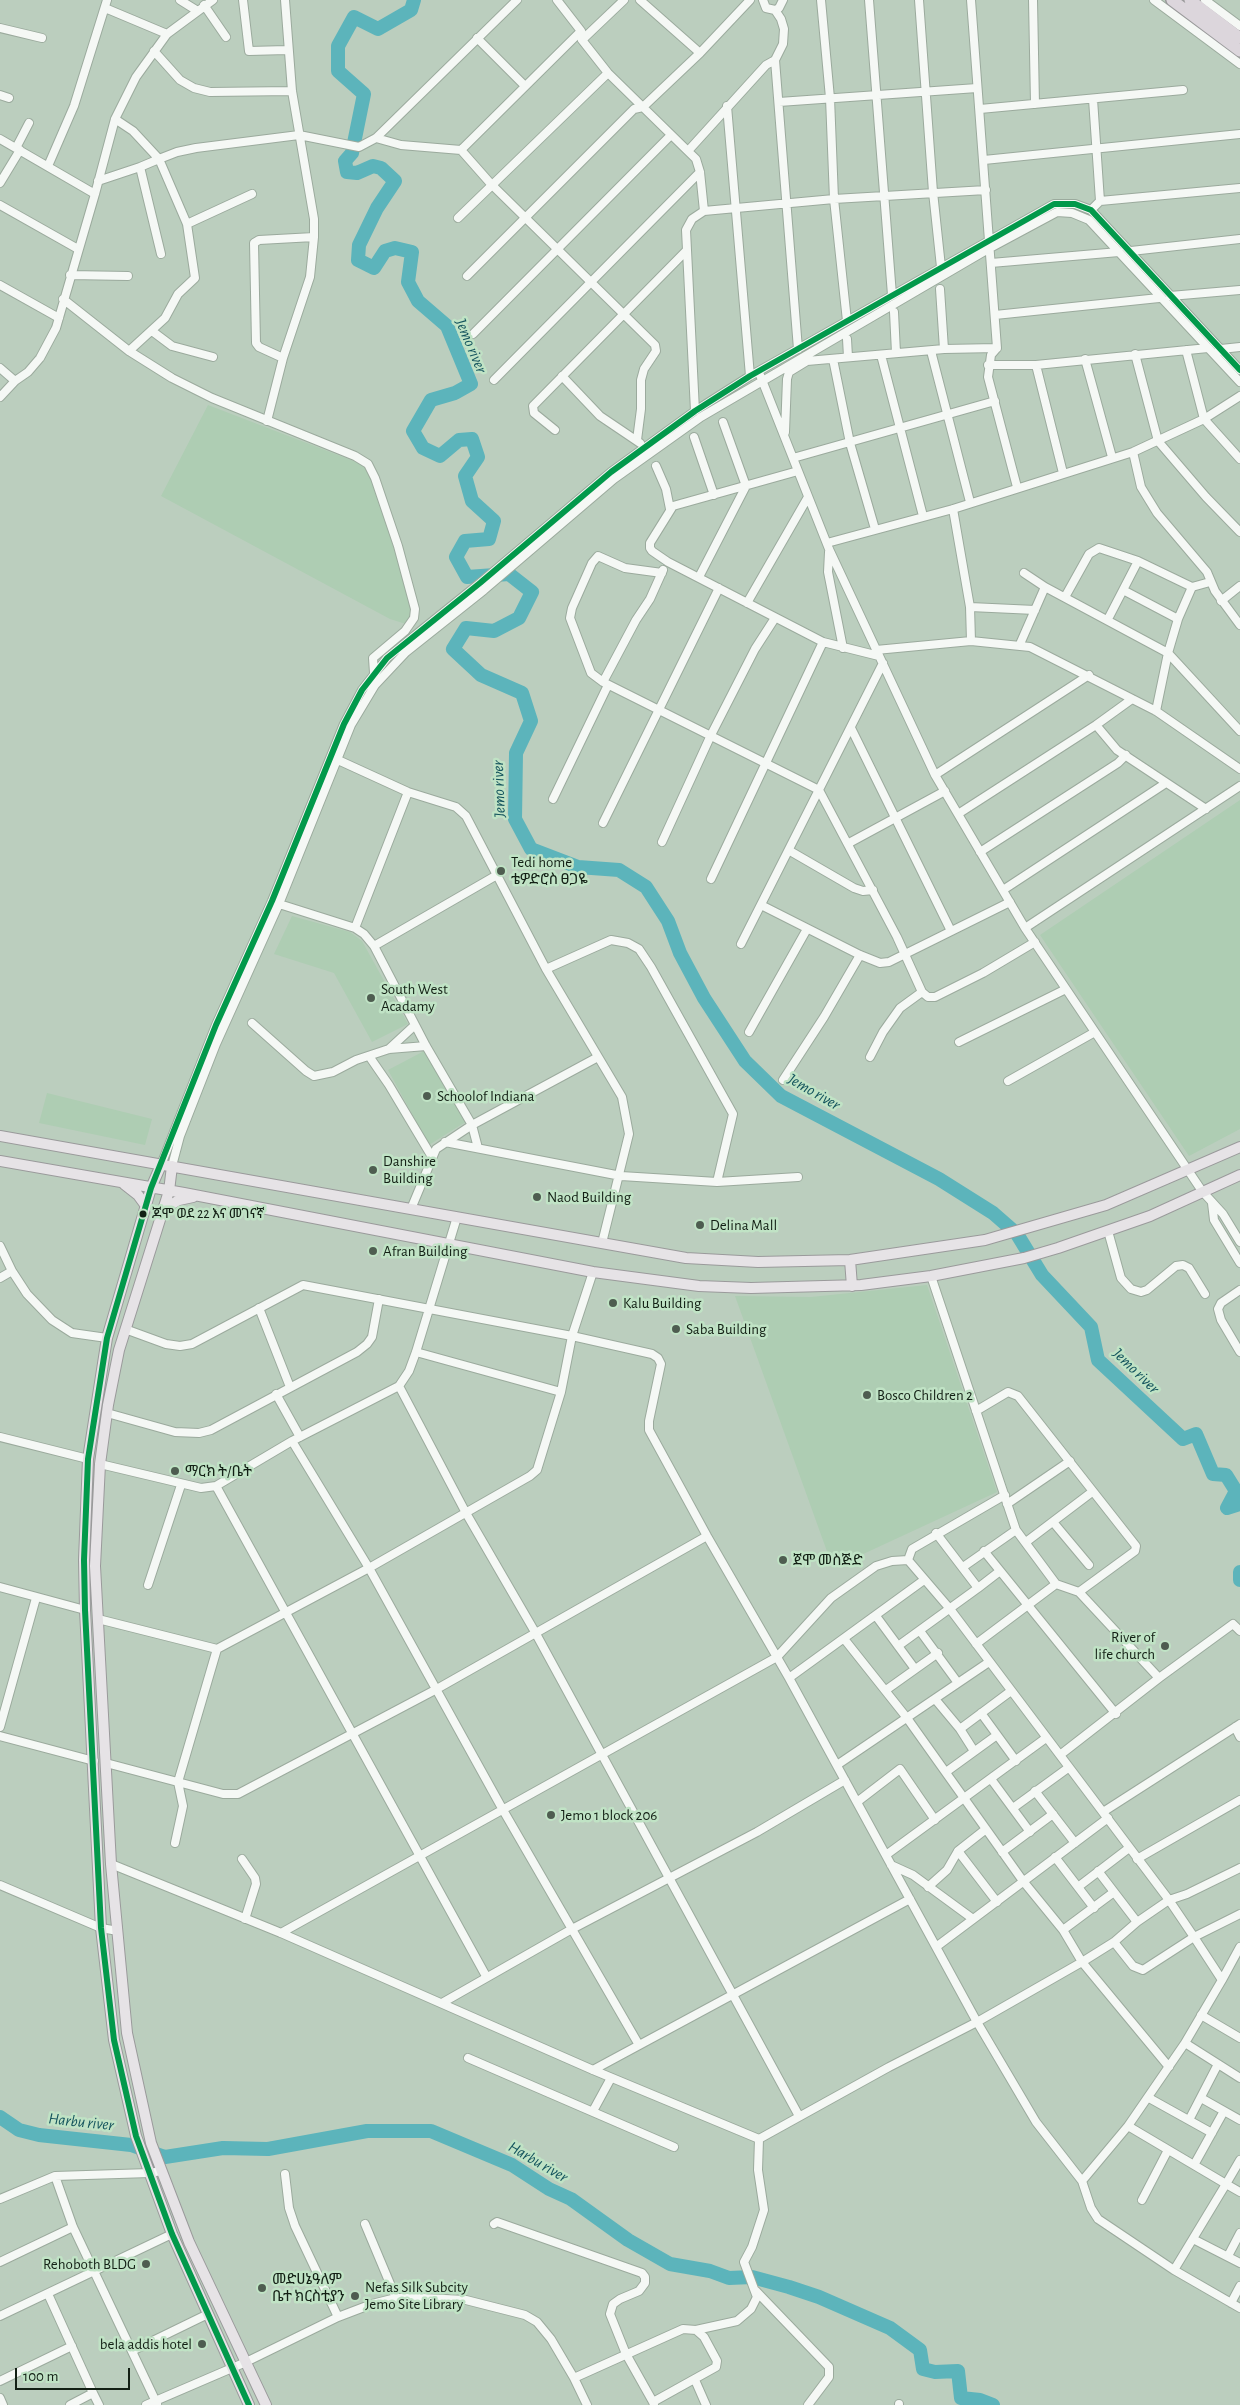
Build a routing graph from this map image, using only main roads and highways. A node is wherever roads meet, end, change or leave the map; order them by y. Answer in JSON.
{"nodes":[{"id":1,"x":1172,"y":0,"type":"edge"},
{"id":2,"x":1190,"y":0,"type":"edge"},
{"id":3,"x":1240,"y":38,"type":"edge"},
{"id":4,"x":1240,"y":51,"type":"edge"},
{"id":5,"x":0,"y":1136,"type":"edge"},
{"id":6,"x":1240,"y":1146,"type":"edge"},
{"id":7,"x":0,"y":1162,"type":"edge"},
{"id":8,"x":161,"y":1165,"type":"junction"},
{"id":9,"x":172,"y":1166,"type":"junction"},
{"id":10,"x":1240,"y":1175,"type":"edge"},
{"id":11,"x":124,"y":1184,"type":"junction"},
{"id":12,"x":151,"y":1188,"type":"junction"},
{"id":13,"x":169,"y":1191,"type":"junction"},
{"id":14,"x":200,"y":1197,"type":"junction"},
{"id":15,"x":146,"y":1206,"type":"junction"},
{"id":16,"x":161,"y":1217,"type":"junction"},
{"id":17,"x":850,"y":1260,"type":"junction"},
{"id":18,"x":852,"y":1286,"type":"junction"},
{"id":19,"x":88,"y":1654,"type":"junction"},
{"id":20,"x":100,"y":1655,"type":"junction"},
{"id":21,"x":249,"y":2405,"type":"edge"},
{"id":22,"x":266,"y":2405,"type":"edge"}],
"edges":[{"from":1,"to":4,"type":"highway"},
{"from":2,"to":3,"type":"highway"},
{"from":5,"to":8,"type":"main road"},
{"from":6,"to":17,"type":"main road"},
{"from":7,"to":11,"type":"main road"},
{"from":8,"to":9,"type":"main road"},
{"from":8,"to":12,"type":"main road"},
{"from":9,"to":13,"type":"main road"},
{"from":9,"to":17,"type":"main road"},
{"from":10,"to":18,"type":"main road"},
{"from":11,"to":12,"type":"main road"},
{"from":11,"to":15,"type":"main road"},
{"from":12,"to":13,"type":"main road"},
{"from":12,"to":15,"type":"main road"},
{"from":13,"to":14,"type":"main road"},
{"from":13,"to":16,"type":"main road"},
{"from":14,"to":16,"type":"main road"},
{"from":14,"to":18,"type":"main road"},
{"from":15,"to":19,"type":"main road"},
{"from":16,"to":20,"type":"main road"},
{"from":17,"to":18,"type":"main road"},
{"from":19,"to":20,"type":"main road"},
{"from":19,"to":21,"type":"main road"},
{"from":20,"to":22,"type":"main road"}]}
